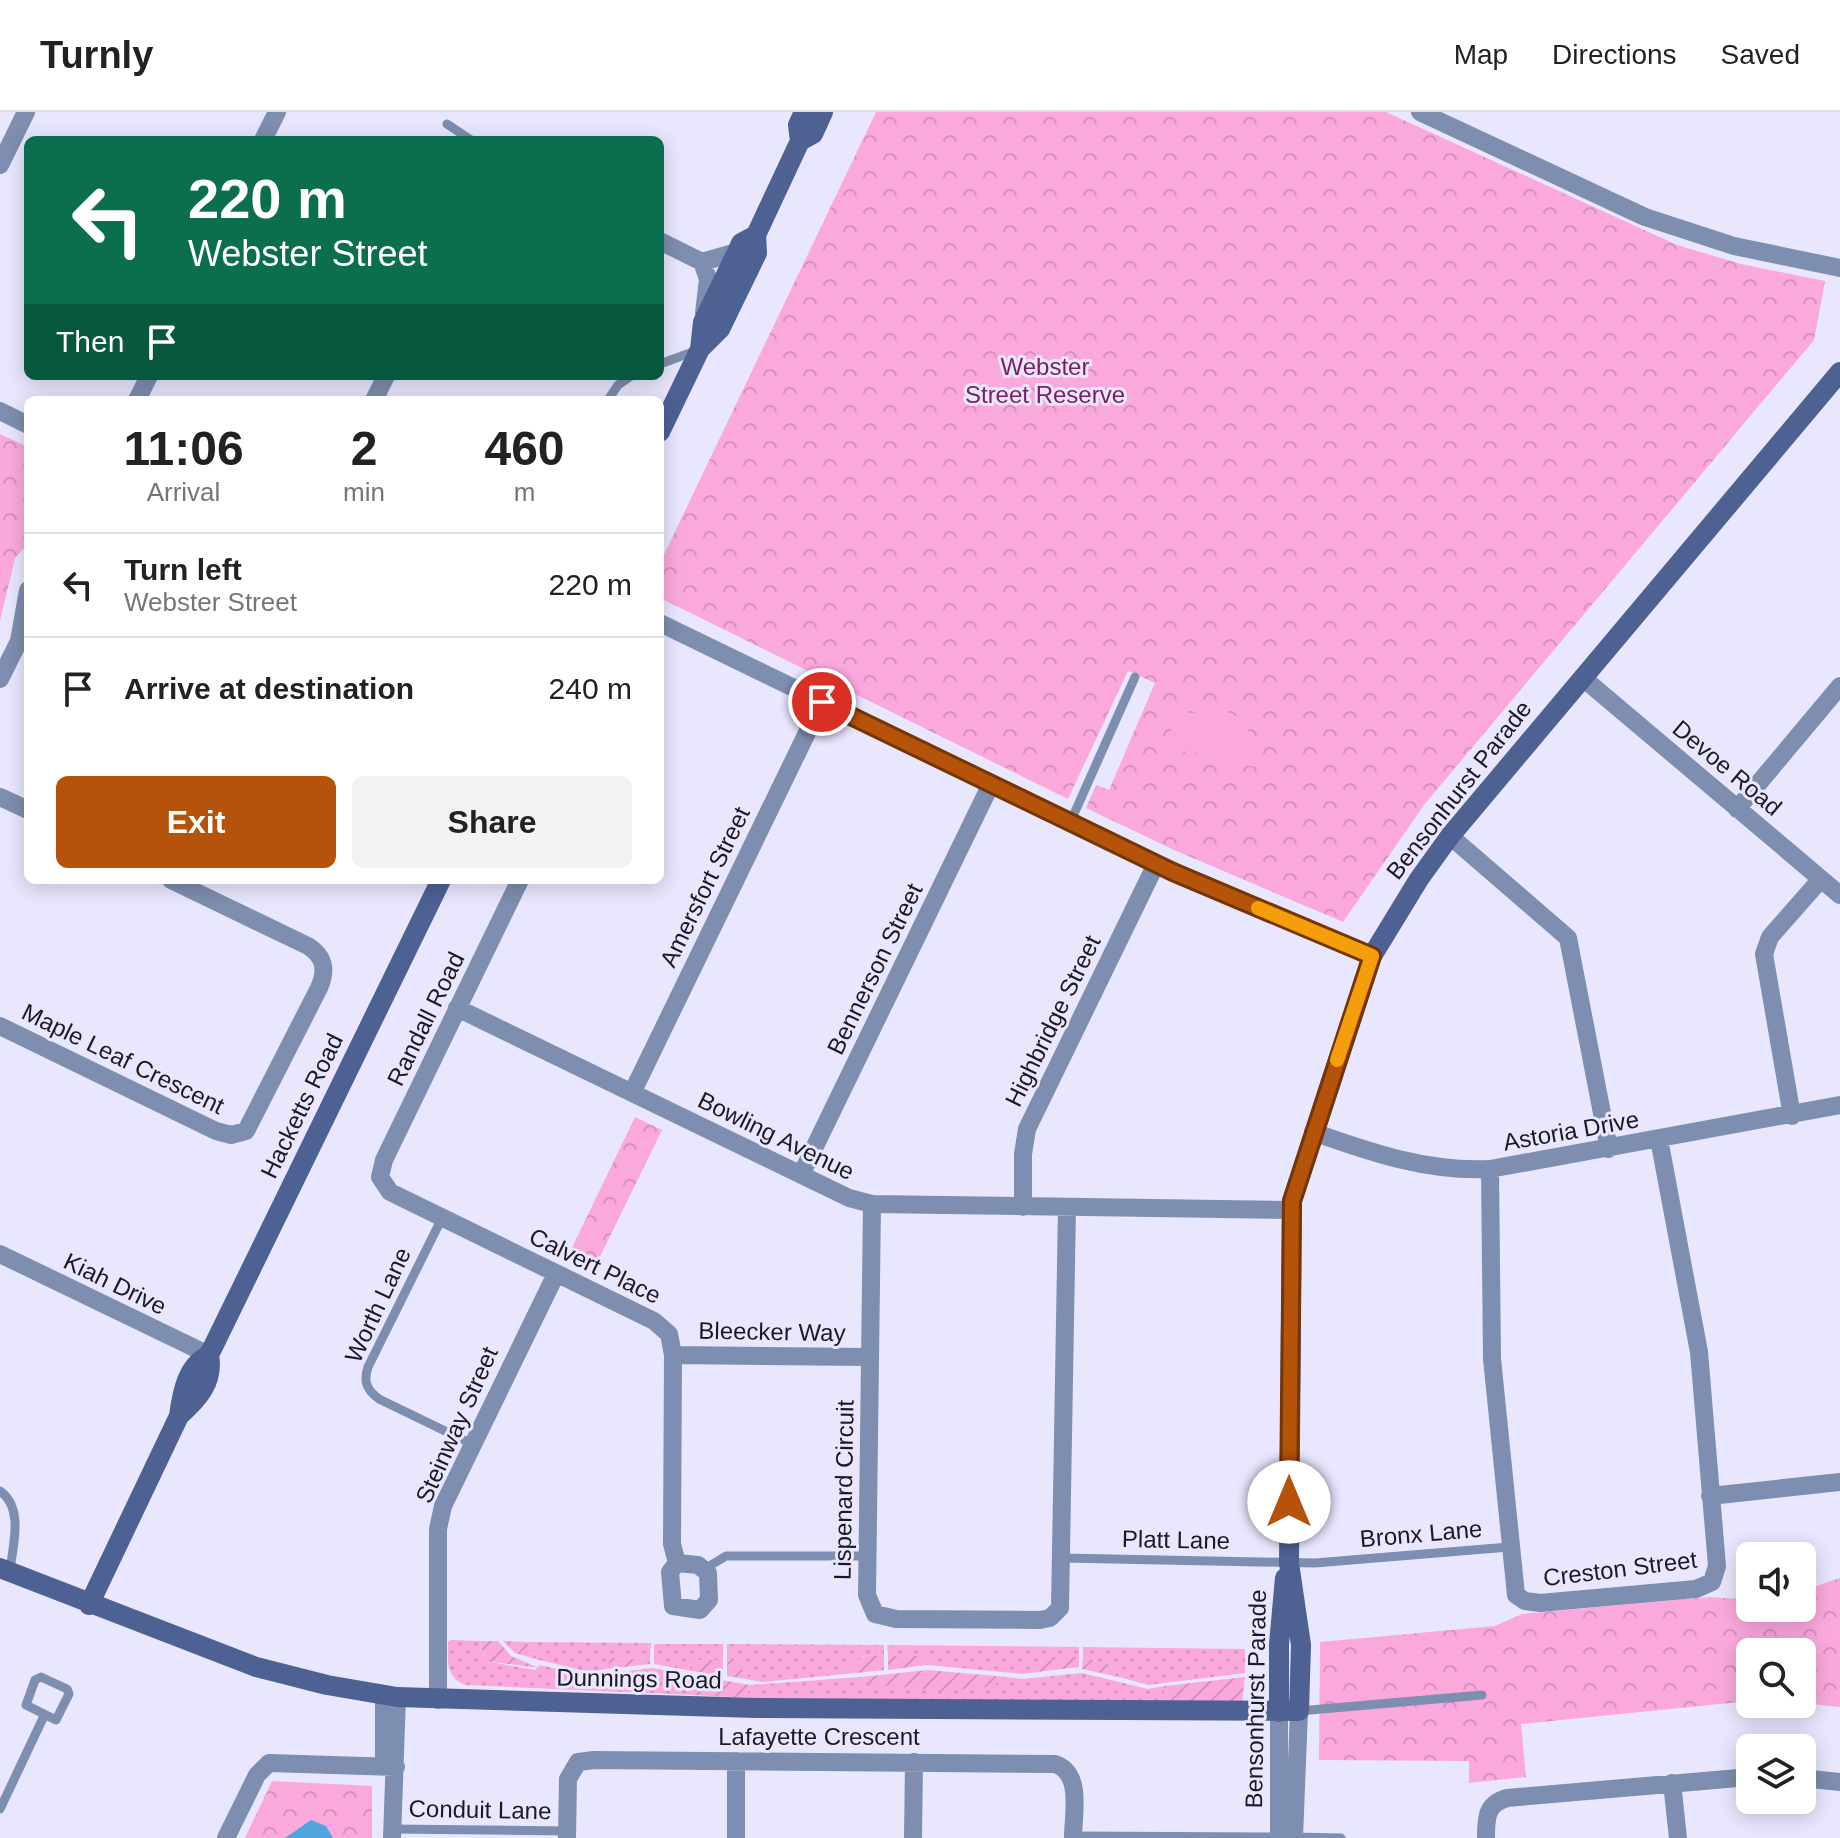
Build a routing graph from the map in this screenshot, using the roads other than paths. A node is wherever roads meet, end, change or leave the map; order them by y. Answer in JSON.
{"nodes":[{"id":1,"x":26,"y":112,"type":"edge"},
{"id":2,"x":277,"y":112,"type":"edge"},
{"id":3,"x":804,"y":112,"type":"edge"},
{"id":4,"x":823,"y":112,"type":"edge"},
{"id":5,"x":1420,"y":112,"type":"edge"},
{"id":6,"x":447,"y":124,"type":"dead end"},
{"id":7,"x":265,"y":136,"type":"edge"},
{"id":8,"x":465,"y":136,"type":"edge"},
{"id":9,"x":800,"y":141,"type":"junction"},
{"id":10,"x":0,"y":165,"type":"edge"},
{"id":11,"x":756,"y":235,"type":"junction"},
{"id":12,"x":664,"y":243,"type":"edge"},
{"id":13,"x":737,"y":252,"type":"junction"},
{"id":14,"x":702,"y":262,"type":"junction"},
{"id":15,"x":1840,"y":268,"type":"edge"},
{"id":16,"x":703,"y":322,"type":"junction"},
{"id":17,"x":700,"y":349,"type":"junction"},
{"id":18,"x":664,"y":362,"type":"edge"},
{"id":19,"x":1840,"y":372,"type":"edge"},
{"id":20,"x":625,"y":380,"type":"edge"},
{"id":21,"x":611,"y":396,"type":"edge"},
{"id":22,"x":0,"y":411,"type":"edge"},
{"id":23,"x":24,"y":423,"type":"edge"},
{"id":24,"x":664,"y":424,"type":"edge"},
{"id":25,"x":664,"y":625,"type":"edge"},
{"id":26,"x":23,"y":636,"type":"edge"},
{"id":27,"x":1135,"y":677,"type":"dead end"},
{"id":28,"x":1583,"y":678,"type":"junction"},
{"id":29,"x":0,"y":679,"type":"edge"},
{"id":30,"x":1840,"y":686,"type":"edge"},
{"id":31,"x":822,"y":702,"type":"junction"},
{"id":32,"x":991,"y":784,"type":"junction"},
{"id":33,"x":0,"y":797,"type":"edge"},
{"id":34,"x":24,"y":808,"type":"edge"},
{"id":35,"x":1737,"y":809,"type":"junction"},
{"id":36,"x":1070,"y":823,"type":"junction"},
{"id":37,"x":1450,"y":836,"type":"junction"},
{"id":38,"x":1156,"y":864,"type":"junction"},
{"id":39,"x":1821,"y":879,"type":"junction"},
{"id":40,"x":179,"y":884,"type":"edge"},
{"id":41,"x":439,"y":884,"type":"edge"},
{"id":42,"x":518,"y":884,"type":"edge"},
{"id":43,"x":1840,"y":895,"type":"edge"},
{"id":44,"x":1372,"y":956,"type":"junction"},
{"id":45,"x":457,"y":1008,"type":"junction"},
{"id":46,"x":0,"y":1026,"type":"edge"},
{"id":47,"x":632,"y":1093,"type":"junction"},
{"id":48,"x":1839,"y":1110,"type":"edge"},
{"id":49,"x":1792,"y":1116,"type":"junction"},
{"id":50,"x":1313,"y":1132,"type":"junction"},
{"id":51,"x":1659,"y":1139,"type":"junction"},
{"id":52,"x":1609,"y":1149,"type":"junction"},
{"id":53,"x":1490,"y":1169,"type":"junction"},
{"id":54,"x":801,"y":1175,"type":"junction"},
{"id":55,"x":380,"y":1180,"type":"joint"},
{"id":56,"x":872,"y":1204,"type":"junction"},
{"id":57,"x":1023,"y":1207,"type":"junction"},
{"id":58,"x":1067,"y":1207,"type":"junction"},
{"id":59,"x":1291,"y":1210,"type":"junction"},
{"id":60,"x":442,"y":1218,"type":"junction"},
{"id":61,"x":0,"y":1254,"type":"edge"},
{"id":62,"x":556,"y":1274,"type":"junction"},
{"id":63,"x":209,"y":1355,"type":"junction"},
{"id":64,"x":673,"y":1355,"type":"junction"},
{"id":65,"x":869,"y":1357,"type":"junction"},
{"id":66,"x":472,"y":1444,"type":"junction"},
{"id":67,"x":1840,"y":1482,"type":"edge"},
{"id":68,"x":0,"y":1491,"type":"edge"},
{"id":69,"x":1710,"y":1496,"type":"junction"},
{"id":70,"x":1509,"y":1547,"type":"junction"},
{"id":71,"x":867,"y":1556,"type":"junction"},
{"id":72,"x":1063,"y":1558,"type":"junction"},
{"id":73,"x":677,"y":1563,"type":"junction"},
{"id":74,"x":1289,"y":1563,"type":"junction"},
{"id":75,"x":706,"y":1568,"type":"junction"},
{"id":76,"x":5,"y":1570,"type":"edge"},
{"id":77,"x":89,"y":1605,"type":"junction"},
{"id":78,"x":1482,"y":1695,"type":"dead end"},
{"id":79,"x":391,"y":1696,"type":"junction"},
{"id":80,"x":438,"y":1700,"type":"junction"},
{"id":81,"x":1289,"y":1712,"type":"junction"},
{"id":82,"x":44,"y":1716,"type":"junction"},
{"id":83,"x":736,"y":1761,"type":"junction"},
{"id":84,"x":914,"y":1762,"type":"junction"},
{"id":85,"x":390,"y":1767,"type":"junction"},
{"id":86,"x":1736,"y":1778,"type":"edge"},
{"id":87,"x":1816,"y":1779,"type":"edge"},
{"id":88,"x":1840,"y":1782,"type":"edge"},
{"id":89,"x":1672,"y":1783,"type":"junction"},
{"id":90,"x":0,"y":1809,"type":"edge"},
{"id":91,"x":392,"y":1828,"type":"edge"},
{"id":92,"x":567,"y":1834,"type":"edge"},
{"id":93,"x":1073,"y":1837,"type":"edge"},
{"id":94,"x":226,"y":1838,"type":"edge"},
{"id":95,"x":736,"y":1838,"type":"edge"},
{"id":96,"x":913,"y":1838,"type":"edge"},
{"id":97,"x":1279,"y":1838,"type":"edge"},
{"id":98,"x":1294,"y":1838,"type":"edge"},
{"id":99,"x":1341,"y":1838,"type":"edge"},
{"id":100,"x":1486,"y":1838,"type":"edge"},
{"id":101,"x":1678,"y":1838,"type":"edge"}],
"edges":[{"from":1,"to":10,"type":"street"},
{"from":2,"to":7,"type":"street"},
{"from":3,"to":9,"type":"street"},
{"from":4,"to":9,"type":"street"},
{"from":5,"to":15,"type":"street"},
{"from":6,"to":8,"type":"lane"},
{"from":9,"to":11,"type":"street"},
{"from":11,"to":13,"type":"street"},
{"from":11,"to":17,"type":"street"},
{"from":12,"to":14,"type":"street"},
{"from":13,"to":14,"type":"street"},
{"from":13,"to":16,"type":"street"},
{"from":14,"to":16,"type":"street"},
{"from":16,"to":17,"type":"street"},
{"from":17,"to":18,"type":"lane"},
{"from":17,"to":24,"type":"street"},
{"from":19,"to":28,"type":"street","name":"Bensonhurst Parade"},
{"from":20,"to":21,"type":"lane"},
{"from":22,"to":23,"type":"street"},
{"from":25,"to":31,"type":"street"},
{"from":26,"to":29,"type":"street"},
{"from":27,"to":36,"type":"lane"},
{"from":28,"to":35,"type":"street","name":"Devoe Road"},
{"from":28,"to":37,"type":"street","name":"Bensonhurst Parade"},
{"from":30,"to":35,"type":"street"},
{"from":31,"to":32,"type":"street"},
{"from":31,"to":47,"type":"street","name":"Amersfort Street"},
{"from":32,"to":36,"type":"street"},
{"from":32,"to":54,"type":"street","name":"Bennerson Street"},
{"from":33,"to":34,"type":"street"},
{"from":35,"to":39,"type":"street","name":"Devoe Road"},
{"from":36,"to":38,"type":"street"},
{"from":37,"to":44,"type":"street","name":"Bensonhurst Parade"},
{"from":37,"to":52,"type":"street"},
{"from":38,"to":44,"type":"street"},
{"from":38,"to":57,"type":"street","name":"Highbridge Street"},
{"from":39,"to":43,"type":"street","name":"Devoe Road"},
{"from":39,"to":49,"type":"street"},
{"from":40,"to":46,"type":"street","name":"Maple Leaf Crescent"},
{"from":41,"to":63,"type":"street","name":"Hacketts Road"},
{"from":42,"to":45,"type":"street","name":"Randall Road"},
{"from":44,"to":50,"type":"street","name":"Bensonhurst Parade"},
{"from":45,"to":47,"type":"street","name":"Bowling Avenue"},
{"from":45,"to":55,"type":"street","name":"Randall Road"},
{"from":47,"to":54,"type":"street","name":"Bowling Avenue"},
{"from":48,"to":49,"type":"street","name":"Astoria Drive"},
{"from":49,"to":51,"type":"street","name":"Astoria Drive"},
{"from":50,"to":53,"type":"street","name":"Astoria Drive"},
{"from":50,"to":59,"type":"street","name":"Bensonhurst Parade"},
{"from":51,"to":52,"type":"street","name":"Astoria Drive"},
{"from":51,"to":69,"type":"street","name":"Creston Street"},
{"from":52,"to":53,"type":"street","name":"Astoria Drive"},
{"from":53,"to":70,"type":"street","name":"Creston Street"},
{"from":54,"to":56,"type":"street","name":"Bowling Avenue"},
{"from":55,"to":60,"type":"street","name":"Calvert Place"},
{"from":56,"to":57,"type":"street","name":"Bowling Avenue"},
{"from":56,"to":65,"type":"street","name":"Lispenard Circuit"},
{"from":57,"to":58,"type":"street","name":"Bowling Avenue"},
{"from":58,"to":59,"type":"street","name":"Bowling Avenue"},
{"from":58,"to":72,"type":"street","name":"Lispenard Circuit"},
{"from":59,"to":74,"type":"street","name":"Bensonhurst Parade"},
{"from":60,"to":62,"type":"street","name":"Calvert Place"},
{"from":60,"to":66,"type":"lane","name":"Worth Lane"},
{"from":61,"to":63,"type":"street","name":"Kiah Drive"},
{"from":62,"to":64,"type":"street","name":"Calvert Place"},
{"from":62,"to":66,"type":"street","name":"Steinway Street"},
{"from":63,"to":77,"type":"street","name":"Hacketts Road"},
{"from":64,"to":65,"type":"street","name":"Bleecker Way"},
{"from":64,"to":73,"type":"street","name":"Calvert Place"},
{"from":65,"to":71,"type":"street","name":"Lispenard Circuit"},
{"from":66,"to":80,"type":"street","name":"Steinway Street"},
{"from":67,"to":69,"type":"street"},
{"from":68,"to":76,"type":"lane"},
{"from":69,"to":70,"type":"street","name":"Creston Street"},
{"from":70,"to":74,"type":"lane","name":"Bronx Lane"},
{"from":71,"to":72,"type":"street","name":"Lispenard Circuit"},
{"from":71,"to":75,"type":"lane"},
{"from":72,"to":74,"type":"lane","name":"Platt Lane"},
{"from":73,"to":75,"type":"street"},
{"from":73,"to":75,"type":"street","name":"Calvert Place"},
{"from":74,"to":81,"type":"street","name":"Bensonhurst Parade"},
{"from":76,"to":77,"type":"street","name":"Dunnings Road"},
{"from":77,"to":79,"type":"street","name":"Dunnings Road"},
{"from":78,"to":81,"type":"lane"},
{"from":79,"to":80,"type":"street","name":"Dunnings Road"},
{"from":79,"to":85,"type":"street"},
{"from":80,"to":81,"type":"street","name":"Dunnings Road"},
{"from":81,"to":97,"type":"street","name":"Bensonhurst Parade"},
{"from":81,"to":98,"type":"street","name":"Bensonhurst Parade"},
{"from":82,"to":82,"type":"lane"},
{"from":82,"to":90,"type":"lane"},
{"from":83,"to":84,"type":"street","name":"Lafayette Crescent"},
{"from":83,"to":92,"type":"street","name":"Lafayette Crescent"},
{"from":83,"to":95,"type":"street"},
{"from":84,"to":93,"type":"street","name":"Lafayette Crescent"},
{"from":84,"to":96,"type":"street"},
{"from":85,"to":91,"type":"street"},
{"from":85,"to":94,"type":"street"},
{"from":86,"to":89,"type":"street"},
{"from":87,"to":88,"type":"street"},
{"from":89,"to":100,"type":"street"},
{"from":89,"to":101,"type":"street"},
{"from":91,"to":92,"type":"lane","name":"Conduit Lane"},
{"from":93,"to":97,"type":"lane"},
{"from":98,"to":99,"type":"lane"}]}
